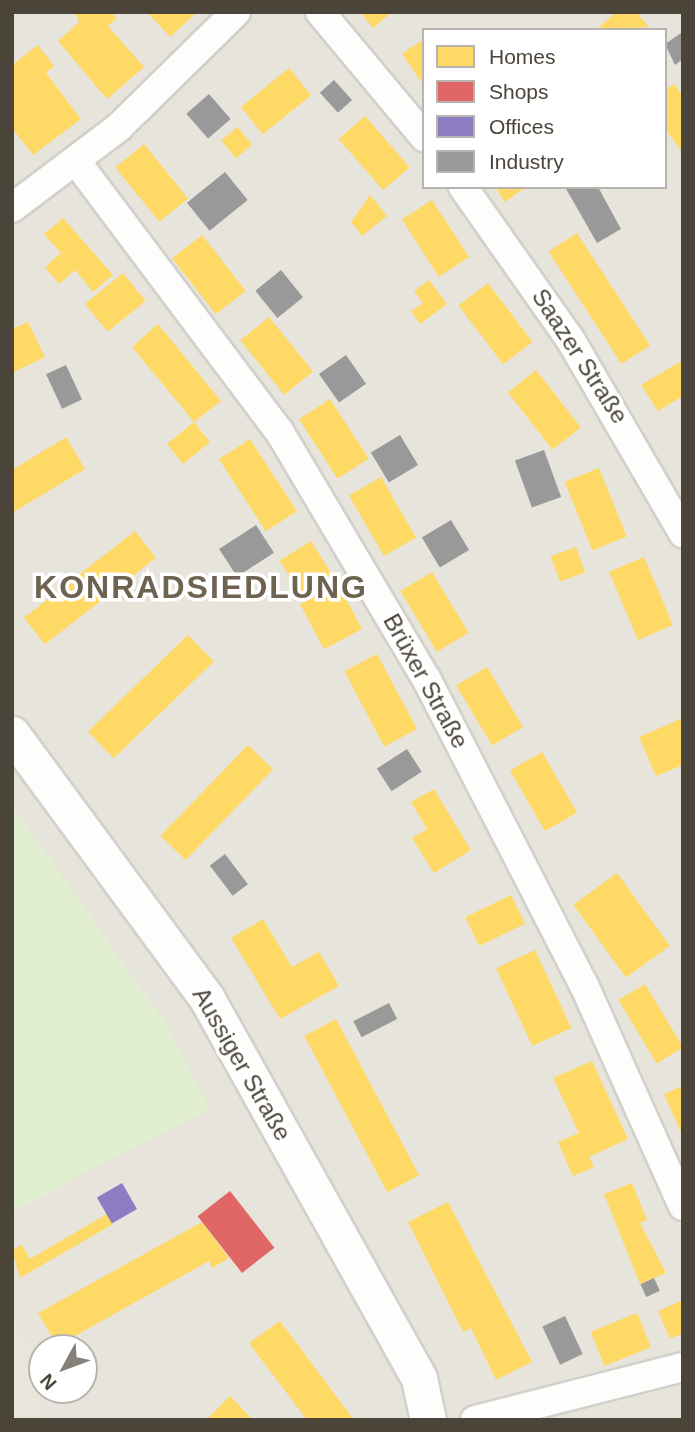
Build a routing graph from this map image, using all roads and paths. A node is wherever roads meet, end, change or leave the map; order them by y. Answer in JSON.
{"nodes":[{"id":1,"x":236,"y":12,"type":"edge"},
{"id":2,"x":320,"y":12,"type":"edge"},
{"id":3,"x":422,"y":135,"type":"edge"},
{"id":4,"x":76,"y":162,"type":"junction"},
{"id":5,"x":464,"y":189,"type":"edge"},
{"id":6,"x":12,"y":208,"type":"edge"},
{"id":7,"x":683,"y":533,"type":"edge"},
{"id":8,"x":12,"y":734,"type":"edge"},
{"id":9,"x":683,"y":1206,"type":"edge"},
{"id":10,"x":683,"y":1367,"type":"edge"},
{"id":11,"x":428,"y":1420,"type":"edge"},
{"id":12,"x":475,"y":1420,"type":"edge"}],
"edges":[{"from":1,"to":4,"type":"street"},
{"from":2,"to":3,"type":"street"},
{"from":4,"to":6,"type":"street"},
{"from":4,"to":9,"type":"street","name":"Brüxer Straße"},
{"from":5,"to":7,"type":"street","name":"Saazer Straße"},
{"from":8,"to":11,"type":"street","name":"Aussiger Straße"},
{"from":10,"to":12,"type":"street"}]}
